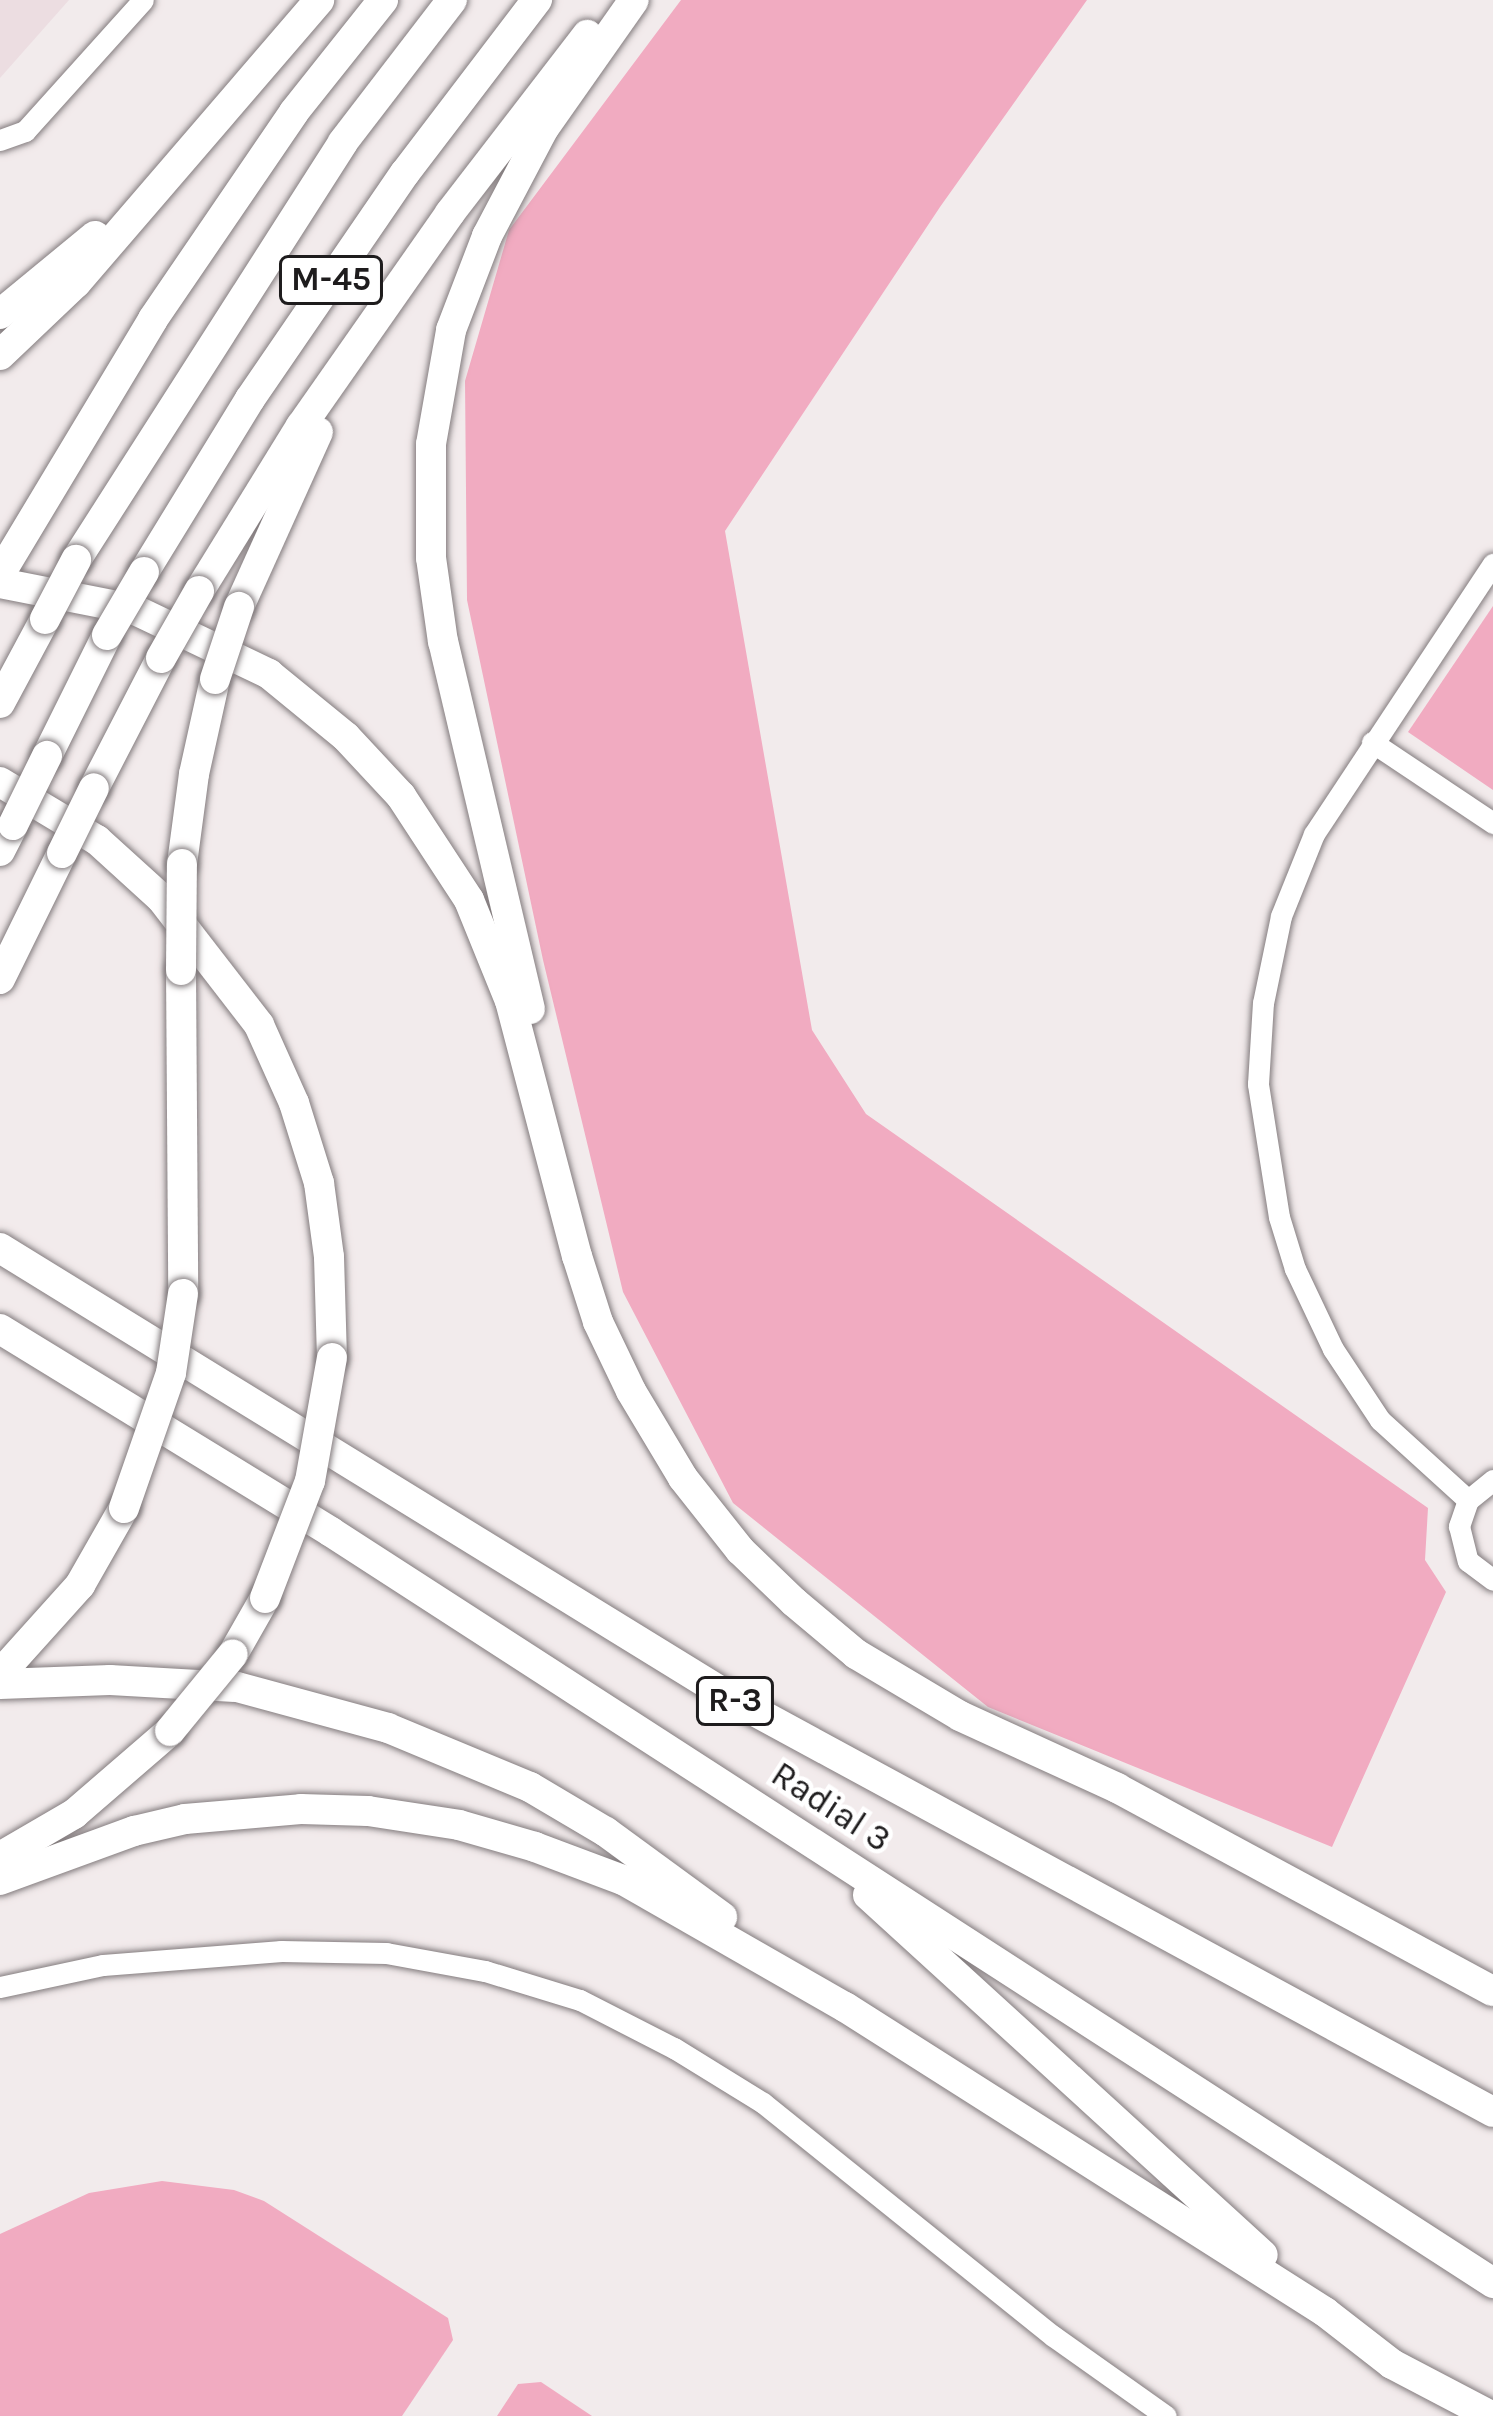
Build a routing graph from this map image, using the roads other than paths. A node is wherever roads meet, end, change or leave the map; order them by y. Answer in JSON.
{"nodes":[{"id":1,"x":143,"y":0,"type":"edge"},
{"id":2,"x":382,"y":0,"type":"edge"},
{"id":3,"x":452,"y":0,"type":"edge"},
{"id":4,"x":537,"y":0,"type":"edge"},
{"id":5,"x":616,"y":0,"type":"edge"},
{"id":6,"x":634,"y":0,"type":"edge"},
{"id":7,"x":315,"y":5,"type":"edge"},
{"id":8,"x":3,"y":141,"type":"edge"},
{"id":9,"x":450,"y":213,"type":"junction"},
{"id":10,"x":0,"y":314,"type":"edge"},
{"id":11,"x":0,"y":355,"type":"edge"},
{"id":12,"x":1493,"y":564,"type":"edge"},
{"id":13,"x":0,"y":578,"type":"edge"},
{"id":14,"x":0,"y":703,"type":"edge"},
{"id":15,"x":1372,"y":742,"type":"junction"},
{"id":16,"x":0,"y":782,"type":"edge"},
{"id":17,"x":1493,"y":823,"type":"edge"},
{"id":18,"x":6,"y":838,"type":"edge"},
{"id":19,"x":0,"y":979,"type":"edge"},
{"id":20,"x":0,"y":1248,"type":"edge"},
{"id":21,"x":577,"y":1256,"type":"junction"},
{"id":22,"x":0,"y":1329,"type":"edge"},
{"id":23,"x":1493,"y":1480,"type":"edge"},
{"id":24,"x":1468,"y":1499,"type":"junction"},
{"id":25,"x":1493,"y":1580,"type":"edge"},
{"id":26,"x":0,"y":1674,"type":"edge"},
{"id":27,"x":0,"y":1684,"type":"edge"},
{"id":28,"x":802,"y":1834,"type":"junction"},
{"id":29,"x":0,"y":1857,"type":"edge"},
{"id":30,"x":0,"y":1880,"type":"edge"},
{"id":31,"x":0,"y":1987,"type":"edge"},
{"id":32,"x":1493,"y":1991,"type":"edge"},
{"id":33,"x":845,"y":2007,"type":"junction"},
{"id":34,"x":1493,"y":2112,"type":"edge"},
{"id":35,"x":1493,"y":2283,"type":"edge"},
{"id":36,"x":1325,"y":2312,"type":"junction"},
{"id":37,"x":1166,"y":2416,"type":"edge"},
{"id":38,"x":1491,"y":2416,"type":"edge"}],
"edges":[{"from":1,"to":8,"type":"street"},
{"from":2,"to":13,"type":"highway"},
{"from":3,"to":14,"type":"highway","number":"M-45","bridge":true},
{"from":4,"to":18,"type":"highway","number":"M-45","bridge":true},
{"from":5,"to":9,"type":"highway"},
{"from":6,"to":21,"type":"highway"},
{"from":7,"to":10,"type":"highway"},
{"from":7,"to":11,"type":"highway"},
{"from":9,"to":19,"type":"highway","bridge":true},
{"from":9,"to":26,"type":"highway","bridge":true},
{"from":12,"to":15,"type":"street"},
{"from":13,"to":21,"type":"highway"},
{"from":15,"to":17,"type":"street"},
{"from":15,"to":24,"type":"street"},
{"from":16,"to":29,"type":"highway","bridge":true},
{"from":20,"to":34,"type":"highway","name":"Radial 3","number":"R-3"},
{"from":21,"to":32,"type":"highway"},
{"from":22,"to":28,"type":"highway","name":"Radial 3","number":"R-3"},
{"from":23,"to":24,"type":"street"},
{"from":24,"to":25,"type":"street"},
{"from":27,"to":33,"type":"highway"},
{"from":28,"to":35,"type":"highway","name":"Radial 3","number":"R-3"},
{"from":28,"to":36,"type":"highway"},
{"from":30,"to":33,"type":"highway"},
{"from":31,"to":37,"type":"street"},
{"from":33,"to":36,"type":"highway"},
{"from":36,"to":38,"type":"highway"}]}
